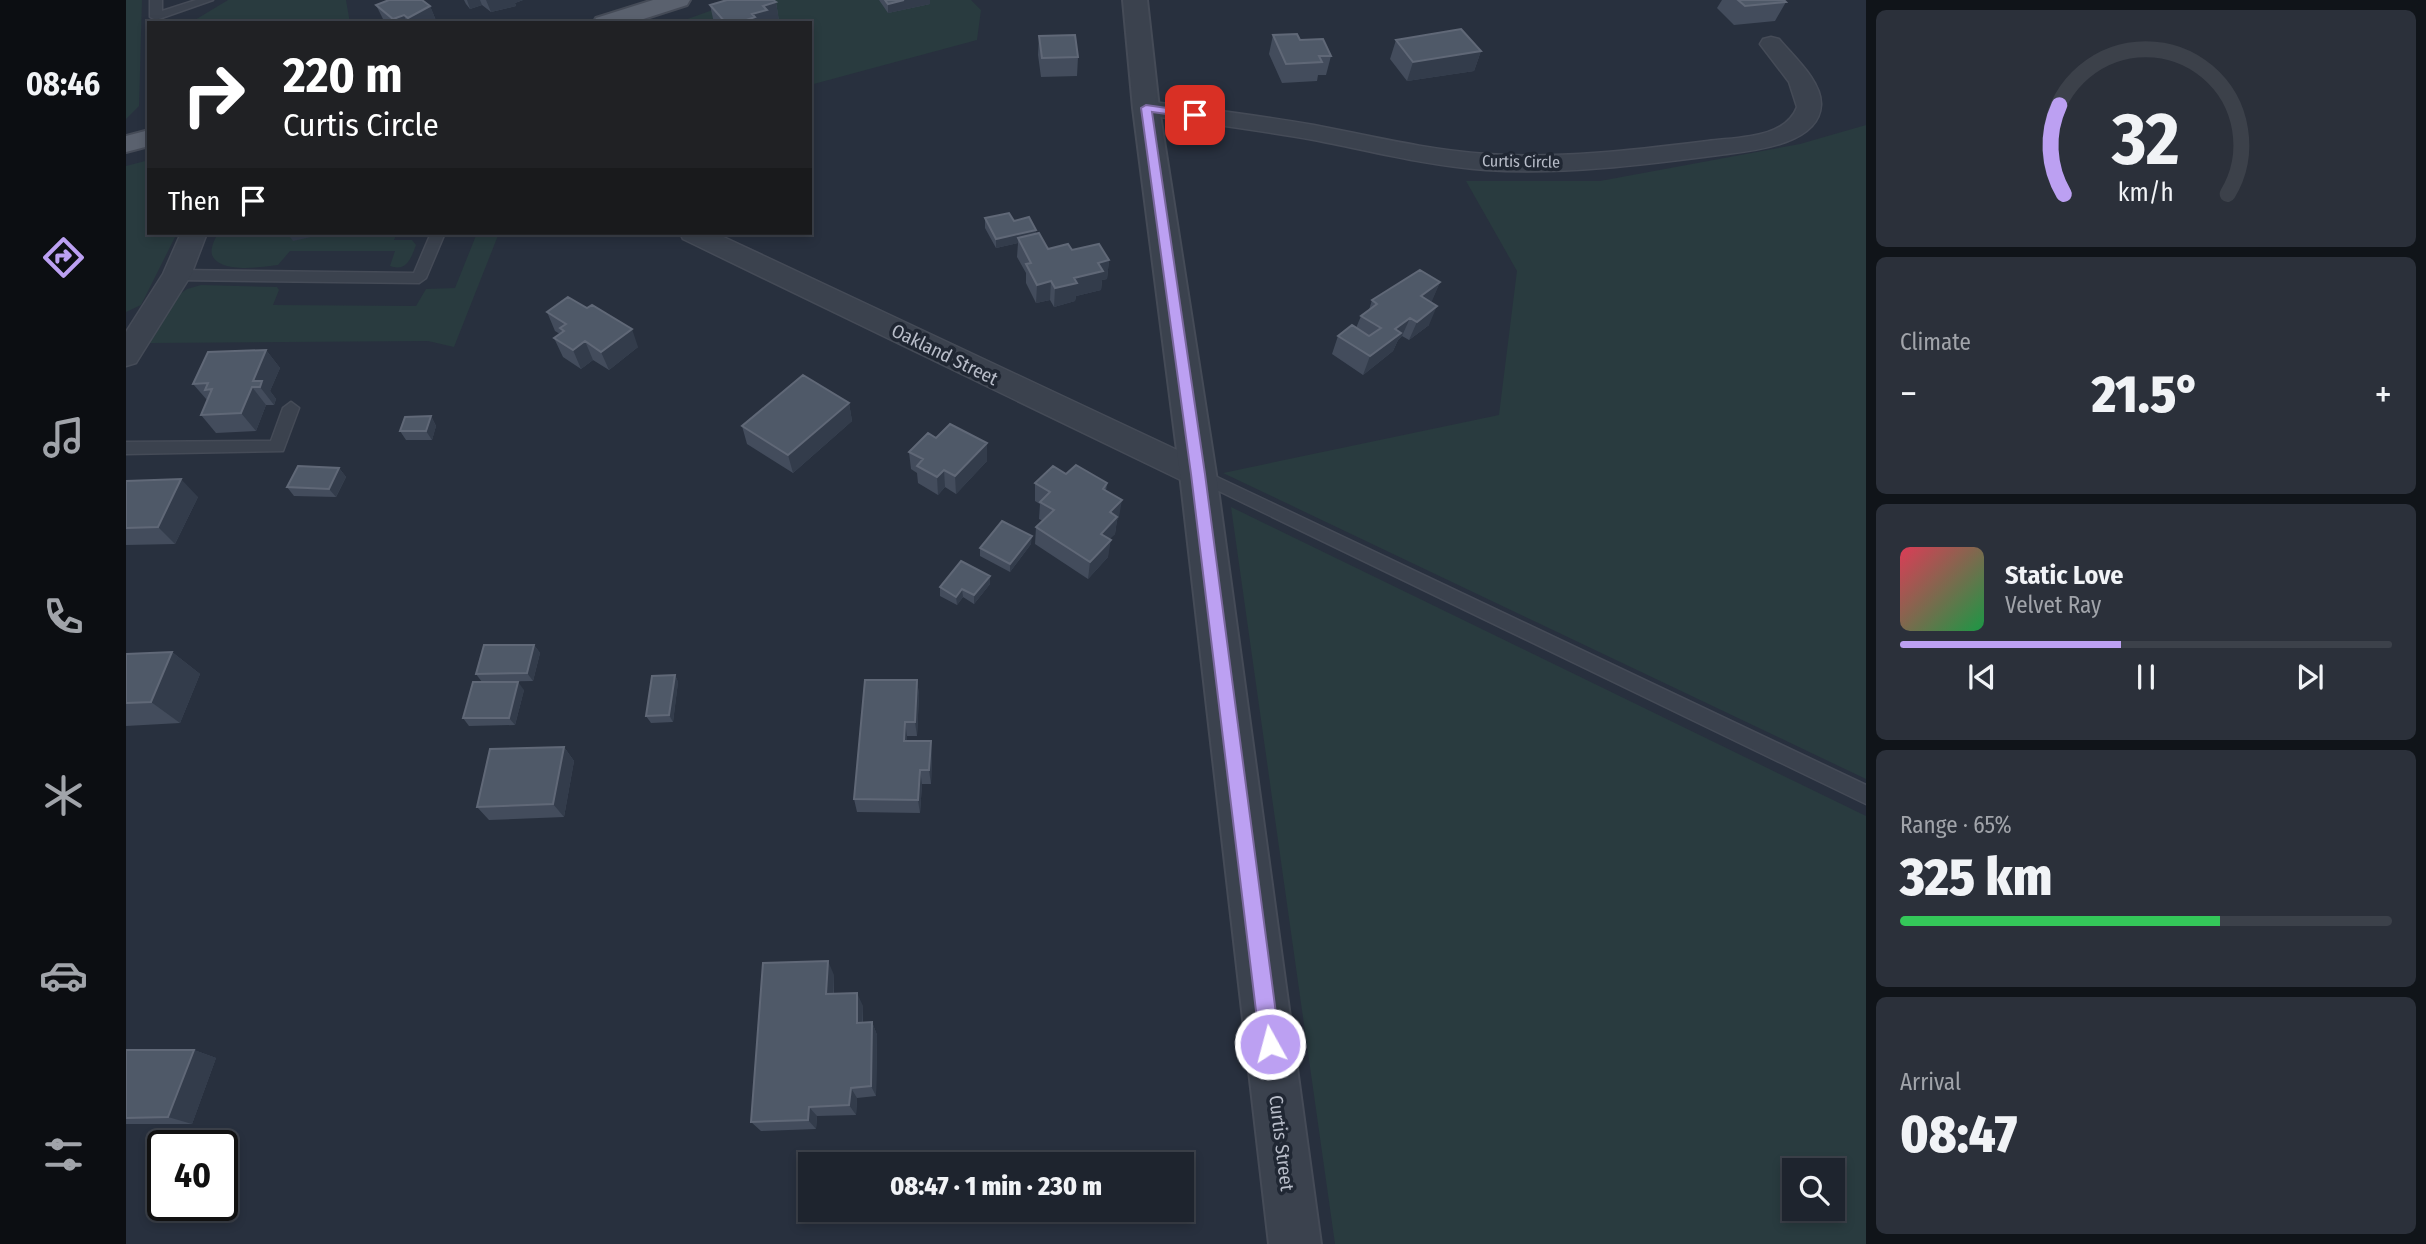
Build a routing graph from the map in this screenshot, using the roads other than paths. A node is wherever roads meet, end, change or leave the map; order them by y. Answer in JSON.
{"nodes":[{"id":1,"x":156,"y":0,"type":"edge"},
{"id":2,"x":207,"y":0,"type":"edge"},
{"id":3,"x":678,"y":0,"type":"edge"},
{"id":4,"x":1135,"y":0,"type":"edge"},
{"id":5,"x":156,"y":20,"type":"edge"},
{"id":6,"x":611,"y":21,"type":"edge"},
{"id":7,"x":1771,"y":44,"type":"dead end"},
{"id":8,"x":1146,"y":108,"type":"junction"},
{"id":9,"x":147,"y":139,"type":"edge"},
{"id":10,"x":126,"y":144,"type":"edge"},
{"id":11,"x":193,"y":235,"type":"edge"},
{"id":12,"x":437,"y":235,"type":"edge"},
{"id":13,"x":697,"y":235,"type":"edge"},
{"id":14,"x":177,"y":275,"type":"junction"},
{"id":15,"x":126,"y":356,"type":"edge"},
{"id":16,"x":291,"y":408,"type":"dead end"},
{"id":17,"x":126,"y":447,"type":"edge"},
{"id":18,"x":1198,"y":474,"type":"junction"},
{"id":19,"x":1866,"y":795,"type":"edge"},
{"id":20,"x":1295,"y":1244,"type":"edge"}],
"edges":[{"from":1,"to":5,"type":"lane"},
{"from":2,"to":5,"type":"lane"},
{"from":3,"to":6,"type":"main road"},
{"from":4,"to":8,"type":"street","name":"Curtis Street"},
{"from":7,"to":8,"type":"street","name":"Curtis Circle"},
{"from":8,"to":18,"type":"street","name":"Curtis Street"},
{"from":9,"to":10,"type":"main road"},
{"from":11,"to":14,"type":"street"},
{"from":12,"to":14,"type":"lane"},
{"from":13,"to":18,"type":"street","name":"Oakland Street"},
{"from":14,"to":15,"type":"street"},
{"from":16,"to":17,"type":"lane"},
{"from":18,"to":19,"type":"lane"},
{"from":18,"to":20,"type":"street","name":"Curtis Street"}]}
